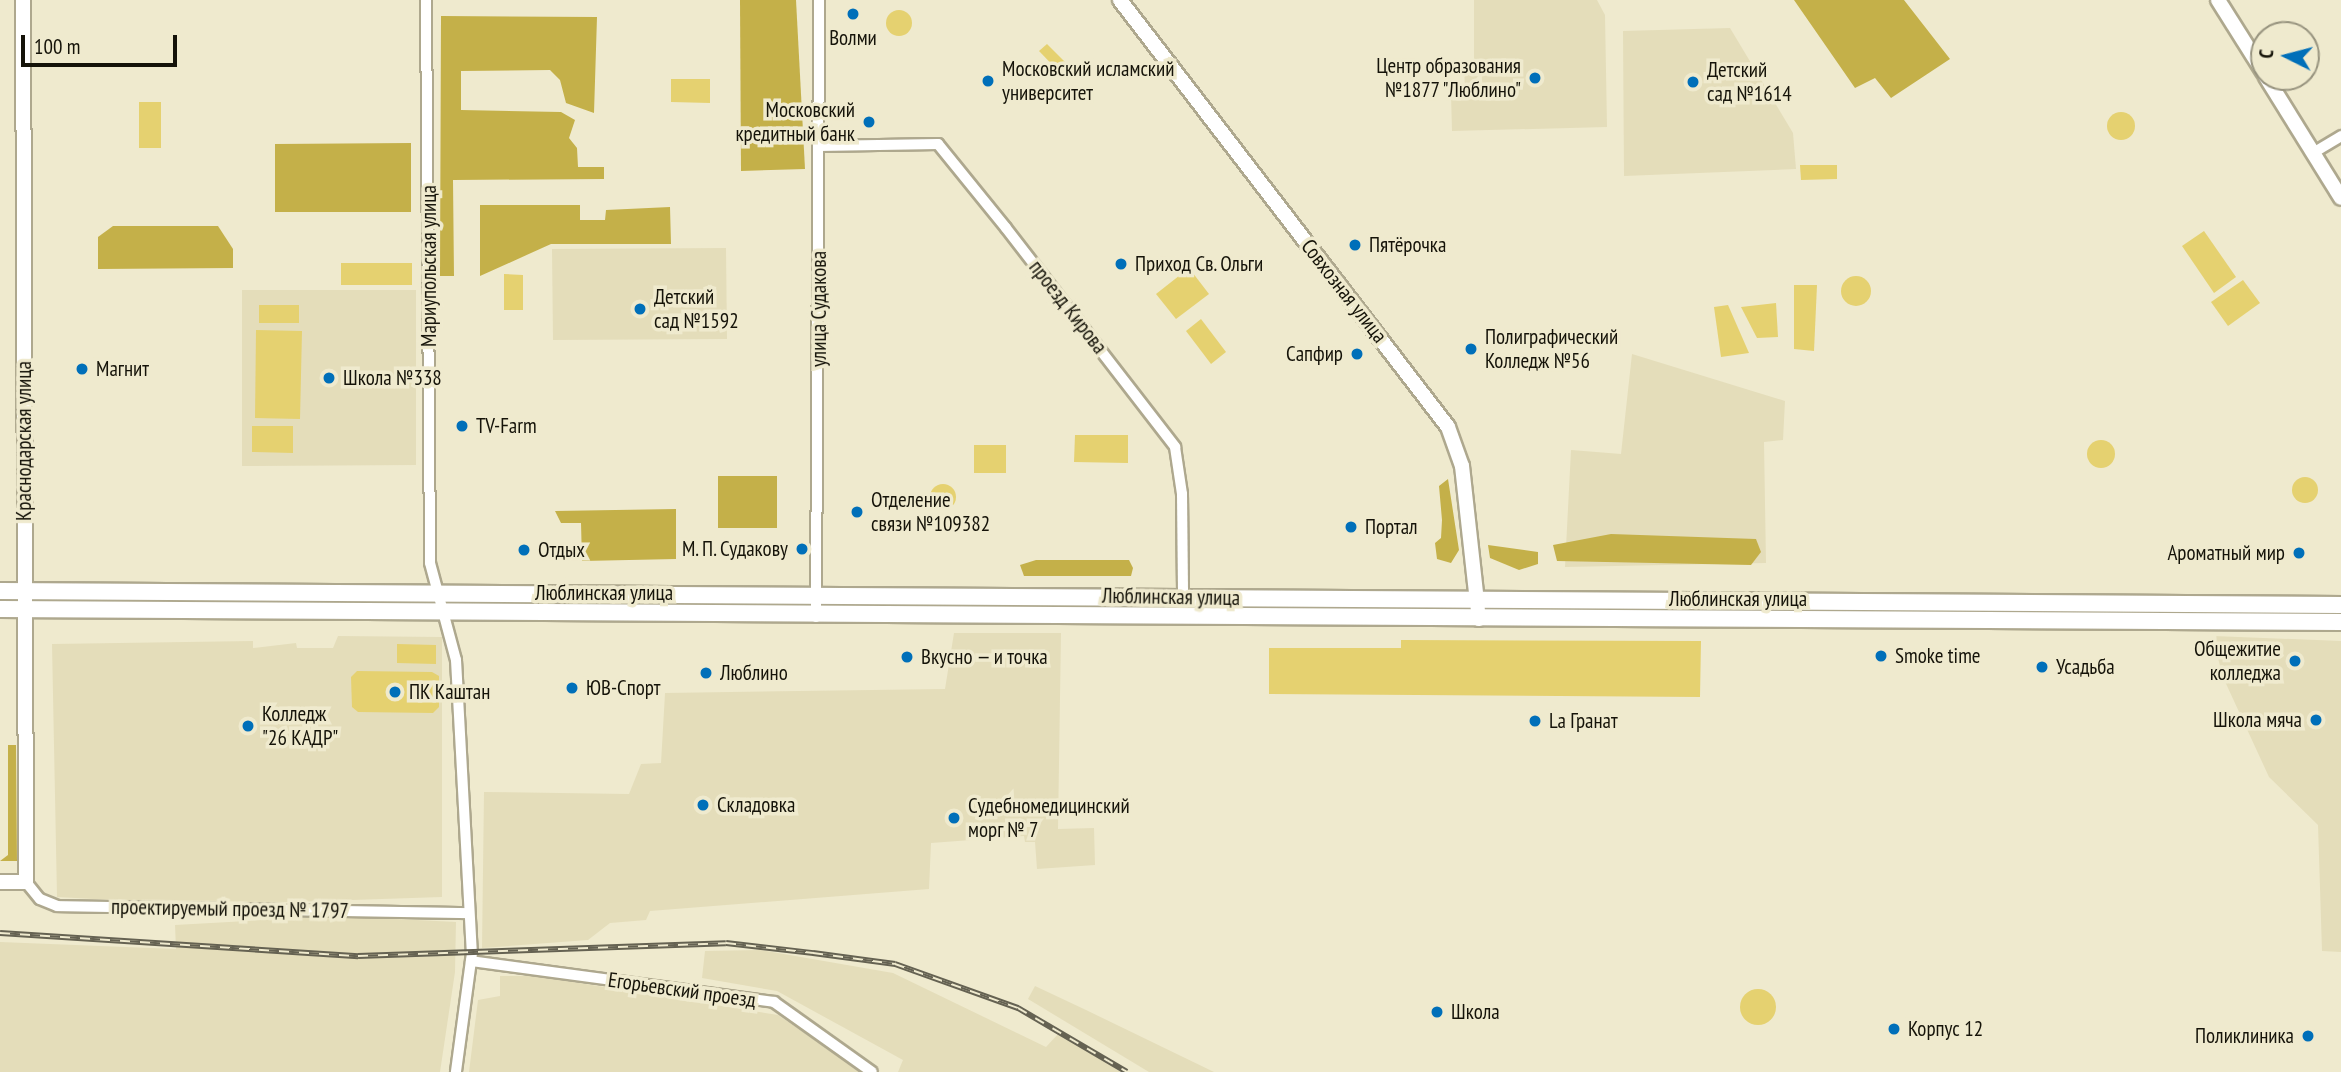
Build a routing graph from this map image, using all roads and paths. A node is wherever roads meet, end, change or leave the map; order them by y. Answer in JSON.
{"nodes":[{"id":1,"x":23,"y":0,"type":"edge"},
{"id":2,"x":426,"y":0,"type":"edge"},
{"id":3,"x":819,"y":0,"type":"edge"},
{"id":4,"x":1120,"y":0,"type":"edge"},
{"id":5,"x":2218,"y":0,"type":"edge"},
{"id":6,"x":2250,"y":51,"type":"edge"},
{"id":7,"x":2275,"y":91,"type":"edge"},
{"id":8,"x":2341,"y":136,"type":"edge"},
{"id":9,"x":819,"y":146,"type":"junction"},
{"id":10,"x":2313,"y":153,"type":"junction"},
{"id":11,"x":2341,"y":198,"type":"edge"},
{"id":12,"x":0,"y":591,"type":"edge"},
{"id":13,"x":23,"y":591,"type":"junction"},
{"id":14,"x":437,"y":593,"type":"junction"},
{"id":15,"x":819,"y":595,"type":"junction"},
{"id":16,"x":1183,"y":598,"type":"junction"},
{"id":17,"x":1478,"y":599,"type":"junction"},
{"id":18,"x":2341,"y":605,"type":"edge"},
{"id":19,"x":23,"y":609,"type":"junction"},
{"id":20,"x":0,"y":610,"type":"edge"},
{"id":21,"x":447,"y":612,"type":"junction"},
{"id":22,"x":816,"y":617,"type":"junction"},
{"id":23,"x":1479,"y":620,"type":"junction"},
{"id":24,"x":2341,"y":622,"type":"edge"},
{"id":25,"x":0,"y":882,"type":"edge"},
{"id":26,"x":26,"y":882,"type":"junction"},
{"id":27,"x":469,"y":913,"type":"junction"},
{"id":28,"x":471,"y":961,"type":"junction"},
{"id":29,"x":456,"y":1072,"type":"edge"},
{"id":30,"x":872,"y":1072,"type":"edge"}],
"edges":[{"from":1,"to":13,"type":"street","name":"Краснодарская улица"},
{"from":2,"to":14,"type":"street","name":"Мариупольская улица"},
{"from":3,"to":9,"type":"street","name":"улица Судакова"},
{"from":4,"to":17,"type":"street","name":"Совхозная улица"},
{"from":5,"to":6,"type":"street"},
{"from":7,"to":10,"type":"street"},
{"from":8,"to":10,"type":"street"},
{"from":9,"to":15,"type":"street","name":"улица Судакова"},
{"from":9,"to":16,"type":"street","name":"проезд Кирова"},
{"from":10,"to":11,"type":"street"},
{"from":12,"to":13,"type":"main road","name":"Люблинская улица"},
{"from":13,"to":14,"type":"main road","name":"Люблинская улица"},
{"from":13,"to":19,"type":"street","name":"Краснодарская улица"},
{"from":14,"to":15,"type":"main road","name":"Люблинская улица"},
{"from":14,"to":21,"type":"street","name":"Мариупольская улица"},
{"from":15,"to":16,"type":"main road","name":"Люблинская улица"},
{"from":15,"to":22,"type":"street","name":"улица Судакова"},
{"from":16,"to":17,"type":"main road","name":"Люблинская улица"},
{"from":17,"to":18,"type":"main road","name":"Люблинская улица"},
{"from":17,"to":23,"type":"street","name":"Совхозная улица"},
{"from":19,"to":20,"type":"main road","name":"Люблинская улица"},
{"from":19,"to":21,"type":"main road","name":"Люблинская улица"},
{"from":19,"to":26,"type":"street","name":"Краснодарская улица"},
{"from":21,"to":22,"type":"main road","name":"Люблинская улица"},
{"from":21,"to":27,"type":"street"},
{"from":22,"to":23,"type":"main road","name":"Люблинская улица"},
{"from":23,"to":24,"type":"main road","name":"Люблинская улица"},
{"from":25,"to":26,"type":"street"},
{"from":26,"to":27,"type":"street","name":"проектируемый проезд № 1797"},
{"from":27,"to":28,"type":"street"},
{"from":28,"to":29,"type":"street"},
{"from":28,"to":30,"type":"street","name":"Егорьевский проезд"}]}
